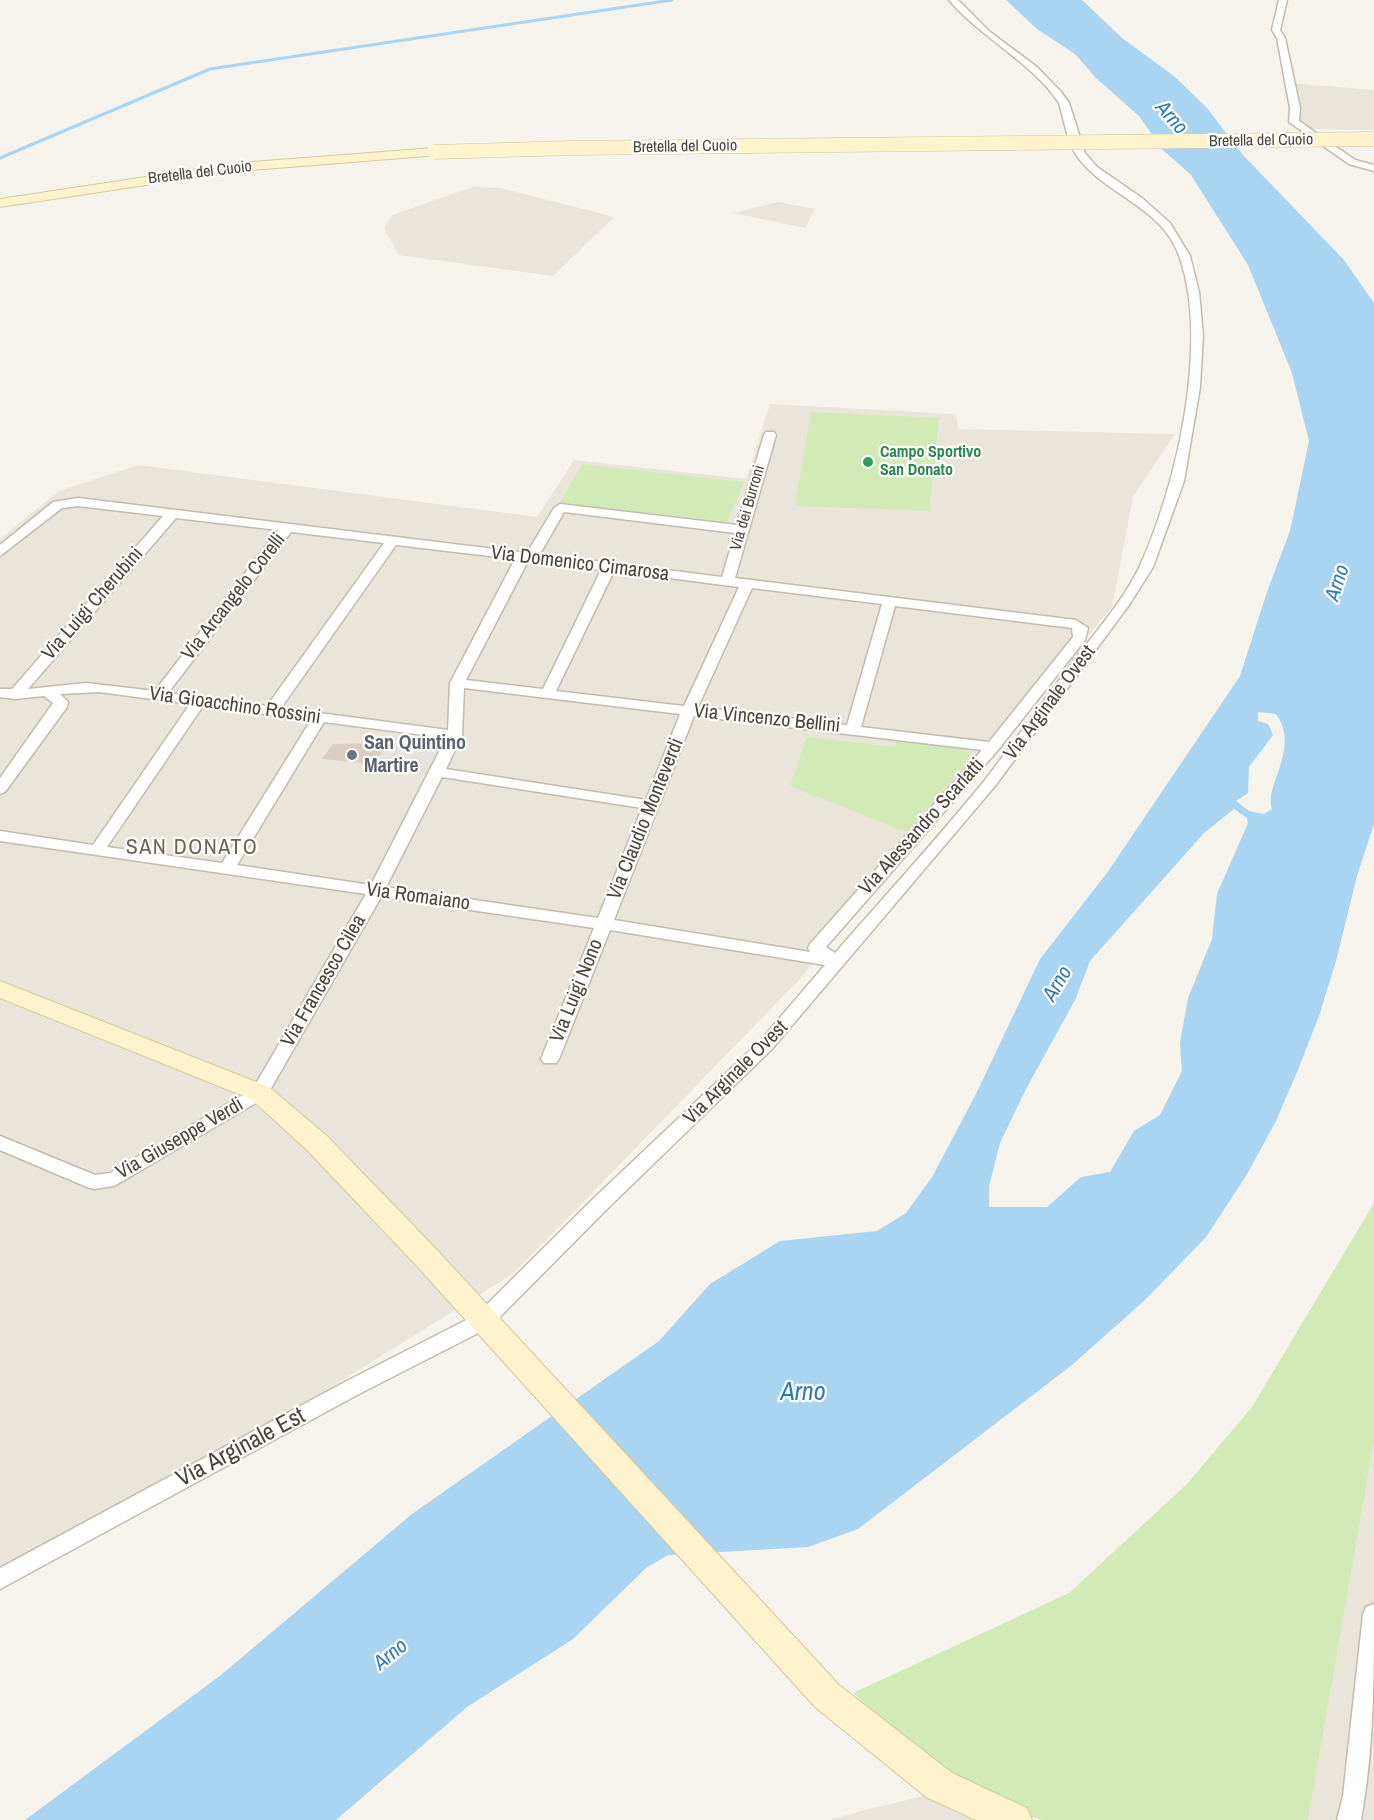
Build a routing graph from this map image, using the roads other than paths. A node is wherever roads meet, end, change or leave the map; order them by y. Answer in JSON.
{"nodes":[{"id":1,"x":953,"y":0,"type":"edge"},
{"id":2,"x":1283,"y":0,"type":"edge"},
{"id":3,"x":1374,"y":139,"type":"edge"},
{"id":4,"x":1374,"y":168,"type":"edge"},
{"id":5,"x":0,"y":203,"type":"edge"},
{"id":6,"x":770,"y":435,"type":"dead end"},
{"id":7,"x":172,"y":514,"type":"junction"},
{"id":8,"x":287,"y":528,"type":"junction"},
{"id":9,"x":742,"y":530,"type":"junction"},
{"id":10,"x":392,"y":541,"type":"junction"},
{"id":11,"x":0,"y":552,"type":"edge"},
{"id":12,"x":527,"y":557,"type":"junction"},
{"id":13,"x":609,"y":567,"type":"junction"},
{"id":14,"x":727,"y":581,"type":"junction"},
{"id":15,"x":747,"y":584,"type":"junction"},
{"id":16,"x":890,"y":600,"type":"junction"},
{"id":17,"x":1081,"y":628,"type":"joint"},
{"id":18,"x":457,"y":683,"type":"junction"},
{"id":19,"x":47,"y":692,"type":"junction"},
{"id":20,"x":544,"y":693,"type":"junction"},
{"id":21,"x":7,"y":694,"type":"edge"},
{"id":22,"x":159,"y":695,"type":"junction"},
{"id":23,"x":199,"y":702,"type":"junction"},
{"id":24,"x":271,"y":711,"type":"junction"},
{"id":25,"x":689,"y":711,"type":"junction"},
{"id":26,"x":320,"y":717,"type":"junction"},
{"id":27,"x":853,"y":729,"type":"junction"},
{"id":28,"x":455,"y":735,"type":"junction"},
{"id":29,"x":993,"y":747,"type":"junction"},
{"id":30,"x":436,"y":772,"type":"junction"},
{"id":31,"x":0,"y":789,"type":"edge"},
{"id":32,"x":651,"y":805,"type":"junction"},
{"id":33,"x":0,"y":836,"type":"edge"},
{"id":34,"x":98,"y":849,"type":"junction"},
{"id":35,"x":227,"y":868,"type":"junction"},
{"id":36,"x":376,"y":891,"type":"junction"},
{"id":37,"x":604,"y":924,"type":"junction"},
{"id":38,"x":836,"y":962,"type":"junction"},
{"id":39,"x":0,"y":989,"type":"edge"},
{"id":40,"x":549,"y":1059,"type":"dead end"},
{"id":41,"x":260,"y":1093,"type":"junction"},
{"id":42,"x":0,"y":1143,"type":"edge"},
{"id":43,"x":483,"y":1321,"type":"junction"},
{"id":44,"x":0,"y":1579,"type":"edge"},
{"id":45,"x":1374,"y":1614,"type":"edge"},
{"id":46,"x":1014,"y":1820,"type":"edge"},
{"id":47,"x":1350,"y":1820,"type":"edge"}],
"edges":[{"from":1,"to":38,"type":"street","name":"Via Arginale Ovest"},
{"from":2,"to":4,"type":"street"},
{"from":3,"to":5,"type":"main road","name":"Bretella del Cuoio","bridge":true},
{"from":6,"to":9,"type":"street","name":"Via dei Burroni"},
{"from":7,"to":8,"type":"street","name":"Via Domenico Cimarosa"},
{"from":7,"to":11,"type":"street","name":"Via Domenico Cimarosa"},
{"from":7,"to":21,"type":"street","name":"Via Luigi Cherubini"},
{"from":8,"to":10,"type":"street","name":"Via Domenico Cimarosa"},
{"from":8,"to":22,"type":"street","name":"Via Arcangelo Corelli"},
{"from":9,"to":12,"type":"street"},
{"from":9,"to":14,"type":"street","name":"Via dei Burroni"},
{"from":10,"to":12,"type":"street","name":"Via Domenico Cimarosa"},
{"from":10,"to":24,"type":"street"},
{"from":12,"to":13,"type":"street","name":"Via Domenico Cimarosa"},
{"from":12,"to":18,"type":"street"},
{"from":13,"to":14,"type":"street","name":"Via Domenico Cimarosa"},
{"from":13,"to":20,"type":"street"},
{"from":14,"to":15,"type":"street","name":"Via Domenico Cimarosa"},
{"from":15,"to":16,"type":"street","name":"Via Domenico Cimarosa"},
{"from":15,"to":25,"type":"street","name":"Via Claudio Monteverdi"},
{"from":16,"to":17,"type":"street","name":"Via Domenico Cimarosa"},
{"from":16,"to":27,"type":"street"},
{"from":17,"to":29,"type":"street","name":"Via Alessandro Scarlatti"},
{"from":18,"to":20,"type":"street","name":"Via Vincenzo Bellini"},
{"from":18,"to":28,"type":"street"},
{"from":19,"to":21,"type":"street","name":"Via Gioacchino Rossini"},
{"from":19,"to":22,"type":"street","name":"Via Gioacchino Rossini"},
{"from":19,"to":31,"type":"street"},
{"from":20,"to":25,"type":"street","name":"Via Vincenzo Bellini"},
{"from":22,"to":23,"type":"street","name":"Via Gioacchino Rossini"},
{"from":23,"to":24,"type":"street","name":"Via Gioacchino Rossini"},
{"from":23,"to":34,"type":"street"},
{"from":24,"to":26,"type":"street","name":"Via Gioacchino Rossini"},
{"from":25,"to":27,"type":"street","name":"Via Vincenzo Bellini"},
{"from":25,"to":32,"type":"street","name":"Via Claudio Monteverdi"},
{"from":26,"to":28,"type":"street","name":"Via Gioacchino Rossini"},
{"from":26,"to":35,"type":"street"},
{"from":27,"to":29,"type":"street","name":"Via Vincenzo Bellini"},
{"from":28,"to":30,"type":"street","name":"Via Francesco Cilea"},
{"from":29,"to":38,"type":"street","name":"Via Alessandro Scarlatti"},
{"from":30,"to":32,"type":"street"},
{"from":30,"to":36,"type":"street","name":"Via Francesco Cilea"},
{"from":32,"to":37,"type":"street","name":"Via Claudio Monteverdi"},
{"from":33,"to":34,"type":"street","name":"Via Romaiano"},
{"from":34,"to":35,"type":"street","name":"Via Romaiano"},
{"from":35,"to":36,"type":"street","name":"Via Romaiano"},
{"from":36,"to":37,"type":"street","name":"Via Romaiano"},
{"from":36,"to":41,"type":"street","name":"Via Francesco Cilea"},
{"from":37,"to":38,"type":"street","name":"Via Romaiano"},
{"from":37,"to":40,"type":"street","name":"Via Luigi Nono"},
{"from":38,"to":43,"type":"street","name":"Via Arginale Ovest"},
{"from":39,"to":41,"type":"main road"},
{"from":41,"to":42,"type":"street","name":"Via Giuseppe Verdi"},
{"from":41,"to":43,"type":"main road"},
{"from":43,"to":44,"type":"street","name":"Via Arginale Est"},
{"from":43,"to":46,"type":"main road"},
{"from":45,"to":47,"type":"street"}]}
